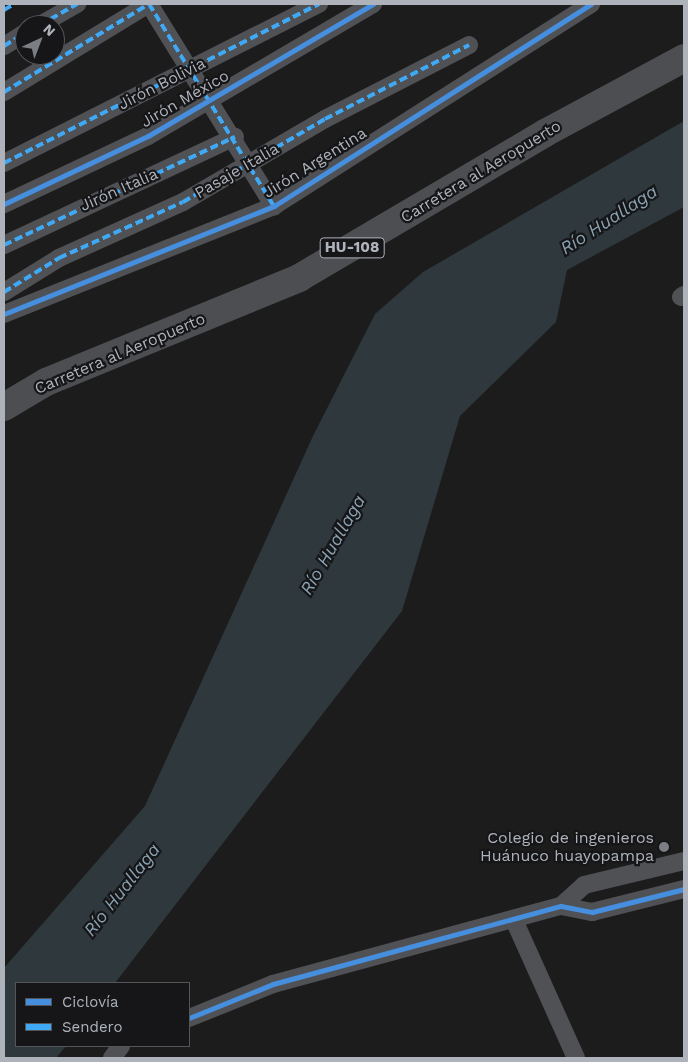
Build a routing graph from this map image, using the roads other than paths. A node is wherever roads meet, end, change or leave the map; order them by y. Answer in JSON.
{"nodes":[{"id":1,"x":77,"y":4,"type":"edge"},
{"id":2,"x":149,"y":4,"type":"edge"},
{"id":3,"x":320,"y":4,"type":"edge"},
{"id":4,"x":373,"y":4,"type":"edge"},
{"id":5,"x":592,"y":4,"type":"edge"},
{"id":6,"x":58,"y":15,"type":"edge"},
{"id":7,"x":15,"y":40,"type":"edge"},
{"id":8,"x":469,"y":45,"type":"dead end"},
{"id":9,"x":4,"y":46,"type":"edge"},
{"id":10,"x":684,"y":58,"type":"edge"},
{"id":11,"x":191,"y":69,"type":"junction"},
{"id":12,"x":4,"y":92,"type":"edge"},
{"id":13,"x":211,"y":99,"type":"junction"},
{"id":14,"x":235,"y":137,"type":"junction"},
{"id":15,"x":4,"y":164,"type":"edge"},
{"id":16,"x":250,"y":164,"type":"junction"},
{"id":17,"x":4,"y":204,"type":"edge"},
{"id":18,"x":274,"y":206,"type":"junction"},
{"id":19,"x":4,"y":245,"type":"edge"},
{"id":20,"x":4,"y":292,"type":"edge"},
{"id":21,"x":4,"y":314,"type":"edge"},
{"id":22,"x":4,"y":407,"type":"edge"},
{"id":23,"x":684,"y":861,"type":"edge"},
{"id":24,"x":684,"y":889,"type":"edge"},
{"id":25,"x":561,"y":906,"type":"junction"},
{"id":26,"x":514,"y":920,"type":"junction"},
{"id":27,"x":190,"y":1018,"type":"edge"},
{"id":28,"x":120,"y":1047,"type":"edge"},
{"id":29,"x":112,"y":1058,"type":"edge"},
{"id":30,"x":576,"y":1058,"type":"edge"}],
"edges":[{"from":1,"to":6,"type":"street"},
{"from":2,"to":11,"type":"street"},
{"from":2,"to":12,"type":"street"},
{"from":3,"to":11,"type":"street","name":"Jirón Bolivia"},
{"from":4,"to":13,"type":"street","name":"Jirón México"},
{"from":5,"to":18,"type":"street","name":"Jirón Argentina"},
{"from":7,"to":9,"type":"street"},
{"from":8,"to":16,"type":"street","name":"Pasaje Italia"},
{"from":10,"to":22,"type":"main road","name":"Carretera al Aeropuerto","number":"HU-108"},
{"from":11,"to":13,"type":"street"},
{"from":11,"to":15,"type":"street","name":"Jirón Bolivia"},
{"from":13,"to":14,"type":"street"},
{"from":13,"to":17,"type":"street","name":"Jirón México"},
{"from":14,"to":16,"type":"street"},
{"from":14,"to":19,"type":"street","name":"Jirón Italia"},
{"from":16,"to":18,"type":"street"},
{"from":16,"to":20,"type":"street","name":"Pasaje Italia"},
{"from":18,"to":21,"type":"street","name":"Jirón Argentina"},
{"from":23,"to":25,"type":"street"},
{"from":24,"to":25,"type":"street"},
{"from":25,"to":26,"type":"street"},
{"from":26,"to":27,"type":"street"},
{"from":26,"to":30,"type":"street"},
{"from":28,"to":29,"type":"street"}]}
